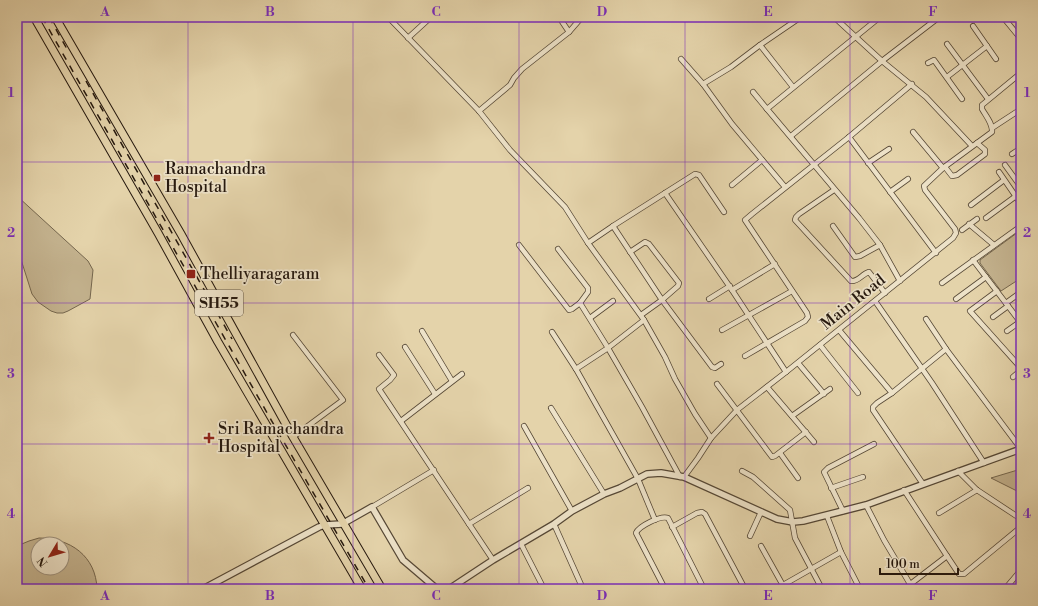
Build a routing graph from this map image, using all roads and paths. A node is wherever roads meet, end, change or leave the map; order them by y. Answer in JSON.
{"nodes":[{"id":1,"x":34,"y":17,"type":"edge"},
{"id":2,"x":55,"y":17,"type":"edge"},
{"id":3,"x":388,"y":17,"type":"edge"},
{"id":4,"x":431,"y":17,"type":"edge"},
{"id":5,"x":559,"y":17,"type":"edge"},
{"id":6,"x":582,"y":17,"type":"edge"},
{"id":7,"x":801,"y":17,"type":"edge"},
{"id":8,"x":834,"y":17,"type":"edge"},
{"id":9,"x":880,"y":17,"type":"edge"},
{"id":10,"x":1003,"y":17,"type":"edge"},
{"id":11,"x":938,"y":18,"type":"dead end"},
{"id":12,"x":973,"y":26,"type":"dead end"},
{"id":13,"x":569,"y":32,"type":"junction"},
{"id":14,"x":856,"y":37,"type":"junction"},
{"id":15,"x":408,"y":38,"type":"junction"},
{"id":16,"x":1021,"y":40,"type":"edge"},
{"id":17,"x":947,"y":44,"type":"dead end"},
{"id":18,"x":760,"y":45,"type":"junction"},
{"id":19,"x":987,"y":46,"type":"junction"},
{"id":20,"x":681,"y":59,"type":"dead end"},
{"id":21,"x":996,"y":59,"type":"dead end"},
{"id":22,"x":882,"y":61,"type":"junction"},
{"id":23,"x":928,"y":63,"type":"dead end"},
{"id":24,"x":963,"y":65,"type":"junction"},
{"id":25,"x":1021,"y":72,"type":"edge"},
{"id":26,"x":947,"y":76,"type":"junction"},
{"id":27,"x":703,"y":84,"type":"junction"},
{"id":28,"x":912,"y":84,"type":"junction"},
{"id":29,"x":793,"y":87,"type":"junction"},
{"id":30,"x":753,"y":92,"type":"dead end"},
{"id":31,"x":962,"y":99,"type":"dead end"},
{"id":32,"x":988,"y":99,"type":"junction"},
{"id":33,"x":767,"y":109,"type":"junction"},
{"id":34,"x":1021,"y":109,"type":"edge"},
{"id":35,"x":479,"y":111,"type":"junction"},
{"id":36,"x":992,"y":128,"type":"junction"},
{"id":37,"x":913,"y":132,"type":"dead end"},
{"id":38,"x":791,"y":136,"type":"junction"},
{"id":39,"x":849,"y":137,"type":"junction"},
{"id":40,"x":977,"y":143,"type":"junction"},
{"id":41,"x":972,"y":146,"type":"junction"},
{"id":42,"x":1021,"y":148,"type":"edge"},
{"id":43,"x":889,"y":149,"type":"dead end"},
{"id":44,"x":1012,"y":154,"type":"dead end"},
{"id":45,"x":762,"y":160,"type":"junction"},
{"id":46,"x":814,"y":164,"type":"junction"},
{"id":47,"x":868,"y":164,"type":"junction"},
{"id":48,"x":1005,"y":165,"type":"dead end"},
{"id":49,"x":944,"y":168,"type":"junction"},
{"id":50,"x":999,"y":172,"type":"dead end"},
{"id":51,"x":908,"y":179,"type":"dead end"},
{"id":52,"x":1004,"y":180,"type":"junction"},
{"id":53,"x":732,"y":185,"type":"dead end"},
{"id":54,"x":785,"y":187,"type":"junction"},
{"id":55,"x":1021,"y":187,"type":"edge"},
{"id":56,"x":834,"y":190,"type":"junction"},
{"id":57,"x":890,"y":192,"type":"junction"},
{"id":58,"x":665,"y":193,"type":"junction"},
{"id":59,"x":1016,"y":196,"type":"junction"},
{"id":60,"x":1021,"y":204,"type":"edge"},
{"id":61,"x":971,"y":205,"type":"dead end"},
{"id":62,"x":724,"y":212,"type":"dead end"},
{"id":63,"x":986,"y":218,"type":"dead end"},
{"id":64,"x":977,"y":219,"type":"dead end"},
{"id":65,"x":969,"y":224,"type":"junction"},
{"id":66,"x":613,"y":226,"type":"junction"},
{"id":67,"x":833,"y":226,"type":"dead end"},
{"id":68,"x":1021,"y":226,"type":"edge"},
{"id":69,"x":962,"y":230,"type":"dead end"},
{"id":70,"x":588,"y":243,"type":"junction"},
{"id":71,"x":519,"y":245,"type":"dead end"},
{"id":72,"x":880,"y":245,"type":"junction"},
{"id":73,"x":994,"y":245,"type":"junction"},
{"id":74,"x":558,"y":249,"type":"dead end"},
{"id":75,"x":630,"y":252,"type":"junction"},
{"id":76,"x":936,"y":253,"type":"junction"},
{"id":77,"x":973,"y":260,"type":"junction"},
{"id":78,"x":774,"y":264,"type":"junction"},
{"id":79,"x":986,"y":277,"type":"junction"},
{"id":80,"x":900,"y":281,"type":"junction"},
{"id":81,"x":942,"y":283,"type":"dead end"},
{"id":82,"x":731,"y":288,"type":"junction"},
{"id":83,"x":792,"y":291,"type":"junction"},
{"id":84,"x":997,"y":291,"type":"junction"},
{"id":85,"x":1021,"y":292,"type":"edge"},
{"id":86,"x":885,"y":293,"type":"junction"},
{"id":87,"x":709,"y":299,"type":"dead end"},
{"id":88,"x":956,"y":299,"type":"dead end"},
{"id":89,"x":662,"y":300,"type":"junction"},
{"id":90,"x":613,"y":301,"type":"dead end"},
{"id":91,"x":875,"y":301,"type":"junction"},
{"id":92,"x":580,"y":303,"type":"junction"},
{"id":93,"x":1007,"y":304,"type":"junction"},
{"id":94,"x":641,"y":315,"type":"junction"},
{"id":95,"x":749,"y":315,"type":"junction"},
{"id":96,"x":993,"y":317,"type":"dead end"},
{"id":97,"x":590,"y":318,"type":"junction"},
{"id":98,"x":926,"y":319,"type":"dead end"},
{"id":99,"x":644,"y":320,"type":"junction"},
{"id":100,"x":1021,"y":322,"type":"edge"},
{"id":101,"x":722,"y":330,"type":"dead end"},
{"id":102,"x":839,"y":330,"type":"junction"},
{"id":103,"x":1007,"y":331,"type":"dead end"},
{"id":104,"x":422,"y":332,"type":"dead end"},
{"id":105,"x":552,"y":332,"type":"dead end"},
{"id":106,"x":293,"y":335,"type":"dead end"},
{"id":107,"x":767,"y":343,"type":"junction"},
{"id":108,"x":820,"y":345,"type":"junction"},
{"id":109,"x":405,"y":346,"type":"dead end"},
{"id":110,"x":608,"y":348,"type":"junction"},
{"id":111,"x":946,"y":349,"type":"junction"},
{"id":112,"x":379,"y":355,"type":"dead end"},
{"id":113,"x":745,"y":356,"type":"dead end"},
{"id":114,"x":798,"y":363,"type":"junction"},
{"id":115,"x":721,"y":364,"type":"dead end"},
{"id":116,"x":576,"y":369,"type":"junction"},
{"id":117,"x":1021,"y":369,"type":"edge"},
{"id":118,"x":922,"y":370,"type":"junction"},
{"id":119,"x":786,"y":372,"type":"junction"},
{"id":120,"x":462,"y":374,"type":"dead end"},
{"id":121,"x":1013,"y":377,"type":"dead end"},
{"id":122,"x":452,"y":381,"type":"junction"},
{"id":123,"x":717,"y":384,"type":"dead end"},
{"id":124,"x":767,"y":387,"type":"junction"},
{"id":125,"x":830,"y":389,"type":"dead end"},
{"id":126,"x":858,"y":393,"type":"dead end"},
{"id":127,"x":892,"y":393,"type":"junction"},
{"id":128,"x":435,"y":394,"type":"junction"},
{"id":129,"x":824,"y":394,"type":"junction"},
{"id":130,"x":551,"y":408,"type":"dead end"},
{"id":131,"x":737,"y":410,"type":"junction"},
{"id":132,"x":792,"y":416,"type":"junction"},
{"id":133,"x":401,"y":421,"type":"junction"},
{"id":134,"x":524,"y":426,"type":"dead end"},
{"id":135,"x":806,"y":432,"type":"junction"},
{"id":136,"x":293,"y":437,"type":"junction"},
{"id":137,"x":711,"y":438,"type":"junction"},
{"id":138,"x":814,"y":442,"type":"dead end"},
{"id":139,"x":874,"y":444,"type":"dead end"},
{"id":140,"x":1021,"y":449,"type":"edge"},
{"id":141,"x":780,"y":453,"type":"junction"},
{"id":142,"x":984,"y":463,"type":"junction"},
{"id":143,"x":434,"y":470,"type":"junction"},
{"id":144,"x":742,"y":471,"type":"dead end"},
{"id":145,"x":958,"y":471,"type":"junction"},
{"id":146,"x":682,"y":477,"type":"junction"},
{"id":147,"x":864,"y":477,"type":"dead end"},
{"id":148,"x":798,"y":478,"type":"dead end"},
{"id":149,"x":638,"y":479,"type":"junction"},
{"id":150,"x":923,"y":484,"type":"junction"},
{"id":151,"x":528,"y":488,"type":"dead end"},
{"id":152,"x":831,"y":488,"type":"junction"},
{"id":153,"x":904,"y":490,"type":"junction"},
{"id":154,"x":977,"y":490,"type":"junction"},
{"id":155,"x":604,"y":494,"type":"junction"},
{"id":156,"x":866,"y":505,"type":"junction"},
{"id":157,"x":372,"y":507,"type":"junction"},
{"id":158,"x":572,"y":511,"type":"junction"},
{"id":159,"x":843,"y":511,"type":"junction"},
{"id":160,"x":761,"y":512,"type":"junction"},
{"id":161,"x":939,"y":513,"type":"dead end"},
{"id":162,"x":827,"y":516,"type":"junction"},
{"id":163,"x":1021,"y":519,"type":"edge"},
{"id":164,"x":655,"y":520,"type":"junction"},
{"id":165,"x":793,"y":522,"type":"junction"},
{"id":166,"x":342,"y":524,"type":"junction"},
{"id":167,"x":469,"y":524,"type":"junction"},
{"id":168,"x":554,"y":524,"type":"junction"},
{"id":169,"x":325,"y":525,"type":"junction"},
{"id":170,"x":672,"y":527,"type":"junction"},
{"id":171,"x":1021,"y":527,"type":"edge"},
{"id":172,"x":750,"y":536,"type":"dead end"},
{"id":173,"x":521,"y":544,"type":"junction"},
{"id":174,"x":761,"y":546,"type":"dead end"},
{"id":175,"x":842,"y":552,"type":"junction"},
{"id":176,"x":947,"y":556,"type":"junction"},
{"id":177,"x":493,"y":560,"type":"junction"},
{"id":178,"x":811,"y":568,"type":"junction"},
{"id":179,"x":1021,"y":570,"type":"edge"},
{"id":180,"x":910,"y":584,"type":"junction"},
{"id":181,"x":784,"y":587,"type":"edge"},
{"id":182,"x":203,"y":589,"type":"edge"},
{"id":183,"x":362,"y":589,"type":"edge"},
{"id":184,"x":382,"y":589,"type":"edge"},
{"id":185,"x":438,"y":589,"type":"edge"},
{"id":186,"x":450,"y":589,"type":"edge"},
{"id":187,"x":543,"y":589,"type":"edge"},
{"id":188,"x":583,"y":589,"type":"edge"},
{"id":189,"x":665,"y":589,"type":"edge"},
{"id":190,"x":704,"y":589,"type":"edge"},
{"id":191,"x":745,"y":589,"type":"edge"},
{"id":192,"x":776,"y":589,"type":"edge"},
{"id":193,"x":822,"y":589,"type":"edge"},
{"id":194,"x":860,"y":589,"type":"edge"},
{"id":195,"x":904,"y":589,"type":"edge"},
{"id":196,"x":1005,"y":589,"type":"edge"}],
"edges":[{"from":1,"to":169,"type":"main road","number":"SH55"},
{"from":2,"to":136,"type":"main road","number":"SH55"},
{"from":3,"to":15,"type":"street"},
{"from":4,"to":15,"type":"street"},
{"from":5,"to":13,"type":"street"},
{"from":6,"to":13,"type":"street"},
{"from":7,"to":18,"type":"street"},
{"from":8,"to":14,"type":"street"},
{"from":9,"to":14,"type":"street"},
{"from":10,"to":16,"type":"street"},
{"from":11,"to":22,"type":"street"},
{"from":12,"to":19,"type":"street"},
{"from":13,"to":35,"type":"street"},
{"from":14,"to":22,"type":"street"},
{"from":14,"to":29,"type":"street"},
{"from":15,"to":35,"type":"street"},
{"from":17,"to":24,"type":"street"},
{"from":18,"to":27,"type":"street"},
{"from":18,"to":29,"type":"street"},
{"from":19,"to":21,"type":"street"},
{"from":19,"to":24,"type":"street"},
{"from":20,"to":27,"type":"street"},
{"from":22,"to":28,"type":"street"},
{"from":22,"to":38,"type":"street"},
{"from":23,"to":26,"type":"street"},
{"from":24,"to":26,"type":"street"},
{"from":24,"to":32,"type":"street"},
{"from":25,"to":32,"type":"street"},
{"from":26,"to":31,"type":"street"},
{"from":27,"to":45,"type":"street"},
{"from":28,"to":39,"type":"street"},
{"from":28,"to":41,"type":"street"},
{"from":29,"to":33,"type":"street"},
{"from":30,"to":33,"type":"street"},
{"from":32,"to":36,"type":"street"},
{"from":33,"to":38,"type":"street"},
{"from":34,"to":36,"type":"street","name":"Main Road"},
{"from":35,"to":70,"type":"street"},
{"from":36,"to":40,"type":"street","name":"Main Road"},
{"from":37,"to":49,"type":"street"},
{"from":38,"to":46,"type":"street"},
{"from":39,"to":46,"type":"street"},
{"from":39,"to":47,"type":"street"},
{"from":40,"to":41,"type":"street","name":"Main Road"},
{"from":40,"to":49,"type":"street"},
{"from":41,"to":49,"type":"street","name":"Main Road"},
{"from":42,"to":44,"type":"street"},
{"from":43,"to":47,"type":"street"},
{"from":45,"to":53,"type":"street"},
{"from":45,"to":54,"type":"street"},
{"from":46,"to":54,"type":"street"},
{"from":46,"to":56,"type":"street"},
{"from":47,"to":57,"type":"street"},
{"from":48,"to":55,"type":"street"},
{"from":49,"to":76,"type":"street","name":"Main Road"},
{"from":50,"to":52,"type":"street"},
{"from":51,"to":57,"type":"street"},
{"from":52,"to":59,"type":"street"},
{"from":52,"to":61,"type":"street"},
{"from":54,"to":78,"type":"street"},
{"from":56,"to":72,"type":"street"},
{"from":56,"to":86,"type":"street"},
{"from":57,"to":76,"type":"street"},
{"from":58,"to":62,"type":"street"},
{"from":58,"to":66,"type":"street"},
{"from":58,"to":82,"type":"street"},
{"from":59,"to":60,"type":"street"},
{"from":59,"to":63,"type":"street"},
{"from":64,"to":65,"type":"street"},
{"from":65,"to":69,"type":"street"},
{"from":65,"to":73,"type":"street"},
{"from":66,"to":70,"type":"street"},
{"from":66,"to":75,"type":"street"},
{"from":67,"to":72,"type":"street"},
{"from":68,"to":73,"type":"street"},
{"from":70,"to":94,"type":"street"},
{"from":71,"to":92,"type":"street"},
{"from":72,"to":80,"type":"street"},
{"from":73,"to":77,"type":"street"},
{"from":74,"to":92,"type":"street"},
{"from":75,"to":89,"type":"street"},
{"from":75,"to":89,"type":"street"},
{"from":76,"to":80,"type":"street","name":"Main Road"},
{"from":77,"to":79,"type":"street"},
{"from":77,"to":81,"type":"street"},
{"from":78,"to":82,"type":"street"},
{"from":78,"to":83,"type":"street"},
{"from":79,"to":84,"type":"street"},
{"from":79,"to":88,"type":"street"},
{"from":80,"to":86,"type":"street","name":"Main Road"},
{"from":82,"to":87,"type":"street"},
{"from":82,"to":95,"type":"street"},
{"from":83,"to":95,"type":"street"},
{"from":83,"to":107,"type":"street"},
{"from":84,"to":93,"type":"street"},
{"from":84,"to":117,"type":"street"},
{"from":85,"to":93,"type":"street"},
{"from":86,"to":91,"type":"street","name":"Main Road"},
{"from":89,"to":94,"type":"street"},
{"from":89,"to":115,"type":"street"},
{"from":90,"to":97,"type":"street"},
{"from":91,"to":102,"type":"street","name":"Main Road"},
{"from":91,"to":118,"type":"street"},
{"from":92,"to":97,"type":"street"},
{"from":93,"to":96,"type":"street"},
{"from":93,"to":100,"type":"street"},
{"from":94,"to":99,"type":"street"},
{"from":95,"to":101,"type":"street"},
{"from":95,"to":107,"type":"street"},
{"from":97,"to":110,"type":"street"},
{"from":98,"to":111,"type":"street"},
{"from":99,"to":110,"type":"street"},
{"from":99,"to":137,"type":"street"},
{"from":100,"to":103,"type":"street"},
{"from":102,"to":108,"type":"street","name":"Main Road"},
{"from":102,"to":127,"type":"street"},
{"from":104,"to":122,"type":"street"},
{"from":105,"to":116,"type":"street"},
{"from":106,"to":136,"type":"street"},
{"from":107,"to":113,"type":"street"},
{"from":107,"to":119,"type":"street"},
{"from":108,"to":114,"type":"street","name":"Main Road"},
{"from":108,"to":126,"type":"street"},
{"from":109,"to":128,"type":"street"},
{"from":110,"to":116,"type":"street"},
{"from":110,"to":146,"type":"street"},
{"from":111,"to":118,"type":"street"},
{"from":111,"to":140,"type":"street"},
{"from":112,"to":133,"type":"street"},
{"from":114,"to":119,"type":"street","name":"Main Road"},
{"from":114,"to":129,"type":"street"},
{"from":116,"to":149,"type":"street"},
{"from":117,"to":121,"type":"street"},
{"from":118,"to":127,"type":"street"},
{"from":118,"to":142,"type":"street"},
{"from":119,"to":124,"type":"street","name":"Main Road"},
{"from":120,"to":122,"type":"street"},
{"from":122,"to":128,"type":"street"},
{"from":123,"to":131,"type":"street"},
{"from":124,"to":131,"type":"street","name":"Main Road"},
{"from":124,"to":132,"type":"street"},
{"from":125,"to":129,"type":"street"},
{"from":127,"to":150,"type":"street"},
{"from":128,"to":133,"type":"street"},
{"from":129,"to":132,"type":"street"},
{"from":130,"to":155,"type":"street"},
{"from":131,"to":137,"type":"street","name":"Main Road"},
{"from":131,"to":141,"type":"street"},
{"from":132,"to":135,"type":"street"},
{"from":133,"to":143,"type":"street"},
{"from":134,"to":158,"type":"street"},
{"from":135,"to":138,"type":"street"},
{"from":135,"to":141,"type":"street"},
{"from":136,"to":166,"type":"main road","number":"SH55"},
{"from":137,"to":146,"type":"street","name":"Main Road"},
{"from":139,"to":152,"type":"street"},
{"from":140,"to":142,"type":"street"},
{"from":141,"to":148,"type":"street"},
{"from":142,"to":145,"type":"street"},
{"from":143,"to":157,"type":"street"},
{"from":143,"to":167,"type":"street"},
{"from":144,"to":165,"type":"street"},
{"from":145,"to":150,"type":"street"},
{"from":145,"to":154,"type":"street"},
{"from":146,"to":149,"type":"street"},
{"from":146,"to":160,"type":"street"},
{"from":147,"to":152,"type":"street"},
{"from":149,"to":155,"type":"street"},
{"from":149,"to":164,"type":"street"},
{"from":150,"to":153,"type":"street"},
{"from":151,"to":167,"type":"street"},
{"from":152,"to":159,"type":"street"},
{"from":153,"to":156,"type":"street"},
{"from":153,"to":176,"type":"street"},
{"from":154,"to":161,"type":"street"},
{"from":154,"to":163,"type":"street"},
{"from":155,"to":158,"type":"street"},
{"from":156,"to":159,"type":"street"},
{"from":156,"to":180,"type":"street"},
{"from":157,"to":166,"type":"street"},
{"from":157,"to":185,"type":"street"},
{"from":158,"to":168,"type":"street"},
{"from":159,"to":162,"type":"street"},
{"from":160,"to":165,"type":"street"},
{"from":160,"to":172,"type":"street"},
{"from":162,"to":165,"type":"street"},
{"from":162,"to":175,"type":"street"},
{"from":164,"to":170,"type":"street"},
{"from":164,"to":189,"type":"street"},
{"from":165,"to":178,"type":"street"},
{"from":166,"to":169,"type":"street"},
{"from":166,"to":184,"type":"main road","number":"SH55"},
{"from":167,"to":177,"type":"street"},
{"from":168,"to":173,"type":"street"},
{"from":168,"to":188,"type":"street"},
{"from":169,"to":182,"type":"street"},
{"from":169,"to":183,"type":"main road","number":"SH55"},
{"from":170,"to":190,"type":"street"},
{"from":170,"to":191,"type":"street"},
{"from":171,"to":176,"type":"street"},
{"from":173,"to":177,"type":"street"},
{"from":173,"to":187,"type":"street"},
{"from":174,"to":181,"type":"street"},
{"from":175,"to":178,"type":"street"},
{"from":175,"to":194,"type":"street"},
{"from":176,"to":180,"type":"street"},
{"from":177,"to":186,"type":"street"},
{"from":178,"to":181,"type":"street"},
{"from":178,"to":193,"type":"street"},
{"from":179,"to":196,"type":"street"},
{"from":180,"to":195,"type":"street"},
{"from":181,"to":192,"type":"street"}]}
